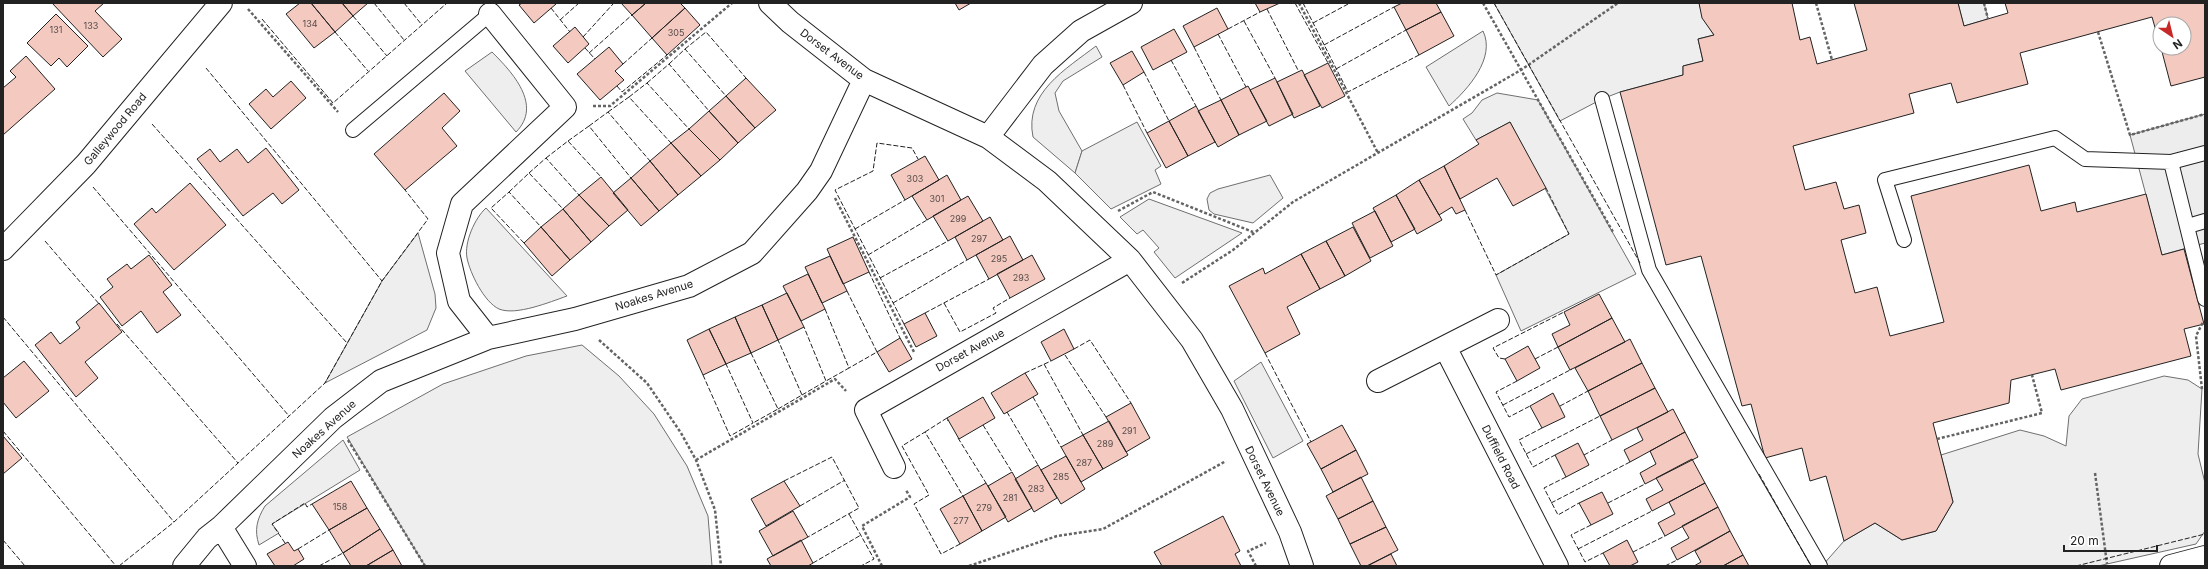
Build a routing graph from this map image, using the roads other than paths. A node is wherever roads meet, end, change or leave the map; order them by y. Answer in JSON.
{"nodes":[{"id":1,"x":221,"y":3,"type":"edge"},
{"id":2,"x":770,"y":3,"type":"edge"},
{"id":3,"x":1131,"y":3,"type":"edge"},
{"id":4,"x":490,"y":14,"type":"joint"},
{"id":5,"x":864,"y":80,"type":"junction"},
{"id":6,"x":1602,"y":99,"type":"dead end"},
{"id":7,"x":353,"y":130,"type":"road end"},
{"id":8,"x":988,"y":137,"type":"junction"},
{"id":9,"x":2205,"y":153,"type":"edge"},
{"id":10,"x":2171,"y":162,"type":"junction"},
{"id":11,"x":2205,"y":221,"type":"edge"},
{"id":12,"x":2188,"y":226,"type":"junction"},
{"id":13,"x":1904,"y":240,"type":"dead end"},
{"id":14,"x":3,"y":249,"type":"edge"},
{"id":15,"x":1130,"y":260,"type":"junction"},
{"id":16,"x":2205,"y":299,"type":"edge"},
{"id":17,"x":1498,"y":320,"type":"dead end"},
{"id":18,"x":488,"y":338,"type":"junction"},
{"id":19,"x":1445,"y":347,"type":"junction"},
{"id":20,"x":1378,"y":381,"type":"dead end"},
{"id":21,"x":894,"y":467,"type":"road end"},
{"id":22,"x":221,"y":527,"type":"junction"},
{"id":23,"x":2205,"y":557,"type":"edge"},
{"id":24,"x":184,"y":566,"type":"edge"},
{"id":25,"x":245,"y":566,"type":"edge"},
{"id":26,"x":1302,"y":566,"type":"edge"},
{"id":27,"x":1558,"y":566,"type":"edge"},
{"id":28,"x":1820,"y":566,"type":"edge"},
{"id":29,"x":2172,"y":566,"type":"edge"}],
"edges":[{"from":1,"to":14,"type":"street","name":"Galleywood Road"},
{"from":2,"to":5,"type":"street","name":"Dorset Avenue"},
{"from":3,"to":8,"type":"street"},
{"from":4,"to":7,"type":"lane"},
{"from":4,"to":18,"type":"street"},
{"from":5,"to":8,"type":"street","name":"Dorset Avenue"},
{"from":5,"to":18,"type":"street","name":"Noakes Avenue"},
{"from":6,"to":28,"type":"lane"},
{"from":8,"to":15,"type":"street","name":"Dorset Avenue"},
{"from":9,"to":10,"type":"lane"},
{"from":10,"to":12,"type":"lane"},
{"from":10,"to":13,"type":"lane"},
{"from":11,"to":12,"type":"lane"},
{"from":12,"to":16,"type":"lane"},
{"from":15,"to":21,"type":"street","name":"Dorset Avenue"},
{"from":15,"to":26,"type":"street","name":"Dorset Avenue"},
{"from":17,"to":19,"type":"street"},
{"from":18,"to":22,"type":"street","name":"Noakes Avenue"},
{"from":19,"to":20,"type":"street"},
{"from":19,"to":27,"type":"street","name":"Duffield Road"},
{"from":22,"to":24,"type":"street","name":"Noakes Avenue"},
{"from":22,"to":25,"type":"street"},
{"from":23,"to":29,"type":"street"}]}
